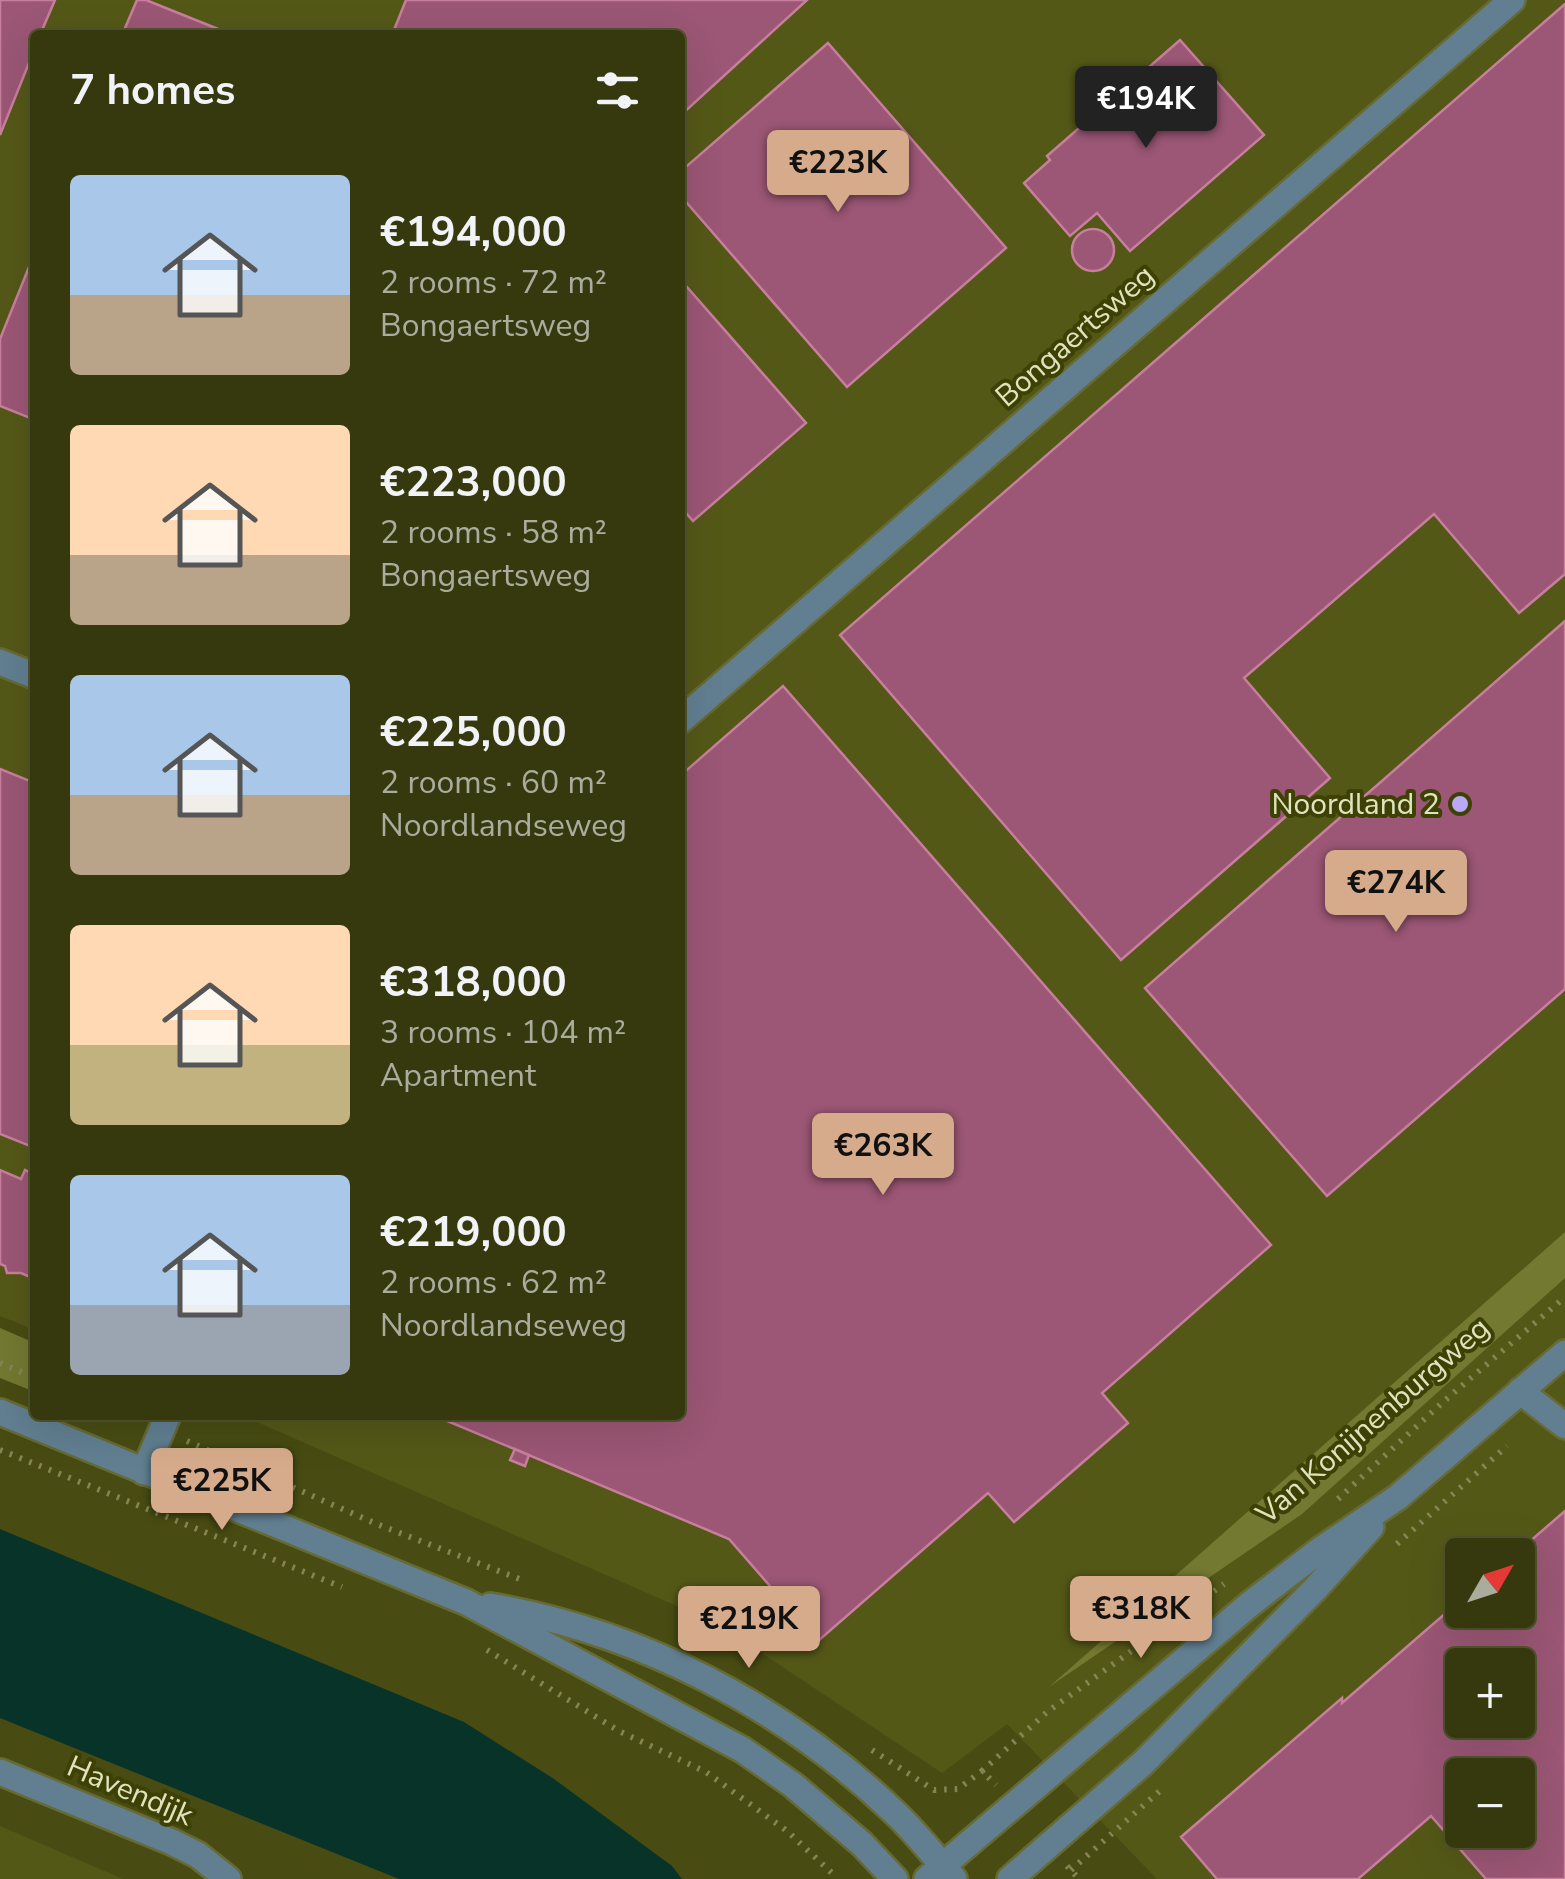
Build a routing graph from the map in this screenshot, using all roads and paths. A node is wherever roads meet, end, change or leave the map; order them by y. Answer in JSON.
{"nodes":[{"id":1,"x":1512,"y":0,"type":"edge"},
{"id":2,"x":0,"y":662,"type":"edge"},
{"id":3,"x":30,"y":674,"type":"edge"},
{"id":4,"x":685,"y":716,"type":"edge"},
{"id":5,"x":1565,"y":1297,"type":"edge"},
{"id":6,"x":1565,"y":1352,"type":"edge"},
{"id":7,"x":0,"y":1363,"type":"edge"},
{"id":8,"x":30,"y":1376,"type":"edge"},
{"id":9,"x":1520,"y":1391,"type":"junction"},
{"id":10,"x":0,"y":1412,"type":"edge"},
{"id":11,"x":165,"y":1422,"type":"edge"},
{"id":12,"x":1565,"y":1426,"type":"edge"},
{"id":13,"x":0,"y":1450,"type":"edge"},
{"id":14,"x":144,"y":1472,"type":"junction"},
{"id":15,"x":1398,"y":1497,"type":"junction"},
{"id":16,"x":1334,"y":1502,"type":"dead end"},
{"id":17,"x":480,"y":1566,"type":"dead end"},
{"id":18,"x":1230,"y":1580,"type":"dead end"},
{"id":19,"x":353,"y":1591,"type":"dead end"},
{"id":20,"x":466,"y":1602,"type":"junction"},
{"id":21,"x":479,"y":1644,"type":"dead end"},
{"id":22,"x":982,"y":1771,"type":"dead end"},
{"id":23,"x":0,"y":1772,"type":"edge"},
{"id":24,"x":941,"y":1874,"type":"edge"},
{"id":25,"x":831,"y":1876,"type":"edge"},
{"id":26,"x":228,"y":1879,"type":"edge"},
{"id":27,"x":895,"y":1879,"type":"edge"},
{"id":28,"x":1010,"y":1879,"type":"edge"}],
"edges":[{"from":1,"to":4,"type":"street","name":"Bongaertsweg"},
{"from":2,"to":3,"type":"street"},
{"from":5,"to":16,"type":"path","name":"Van Konijnenburgweg"},
{"from":6,"to":9,"type":"street","name":"Van Konijnenburgweg"},
{"from":7,"to":8,"type":"path"},
{"from":9,"to":12,"type":"street"},
{"from":9,"to":15,"type":"street","name":"Van Konijnenburgweg"},
{"from":10,"to":14,"type":"street"},
{"from":11,"to":14,"type":"street"},
{"from":11,"to":17,"type":"path"},
{"from":13,"to":19,"type":"path"},
{"from":14,"to":20,"type":"street"},
{"from":15,"to":24,"type":"street","name":"Van Konijnenburgweg"},
{"from":15,"to":28,"type":"street","name":"Van Konijnenburgweg"},
{"from":18,"to":22,"type":"path"},
{"from":20,"to":24,"type":"street"},
{"from":20,"to":27,"type":"street"},
{"from":21,"to":25,"type":"path"},
{"from":23,"to":26,"type":"street","name":"Havendijk"}]}
